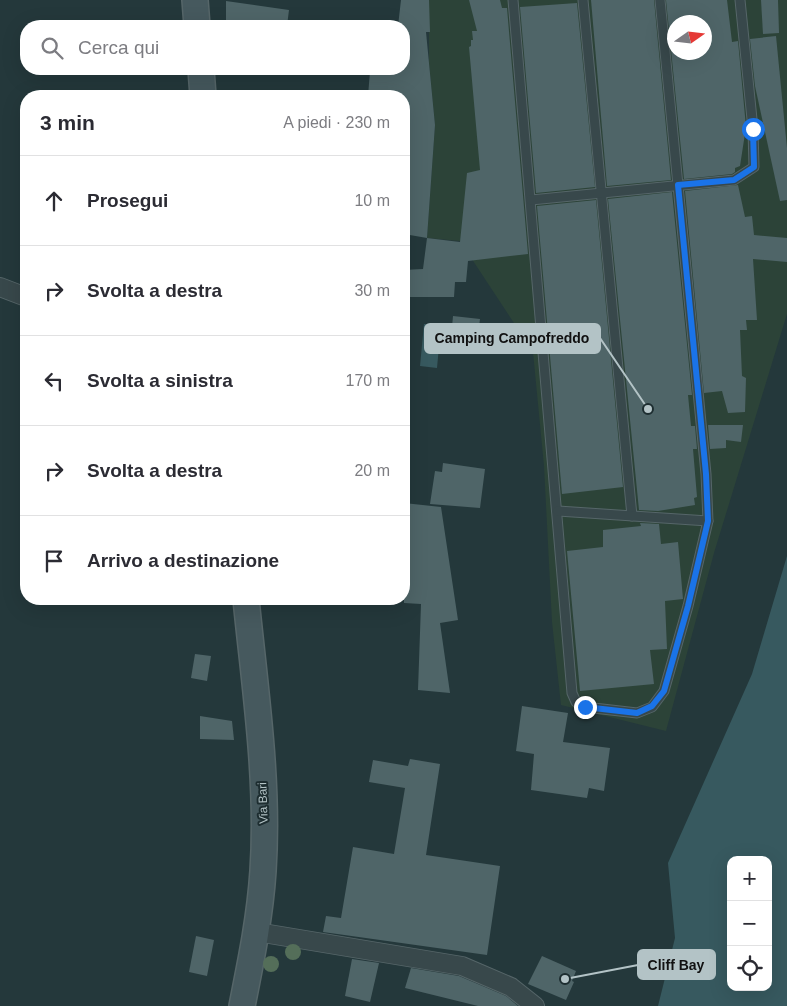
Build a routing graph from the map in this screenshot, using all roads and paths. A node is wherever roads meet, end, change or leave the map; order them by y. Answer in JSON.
{"nodes":[{"id":1,"x":195,"y":0,"type":"edge"},
{"id":2,"x":513,"y":0,"type":"edge"},
{"id":3,"x":583,"y":0,"type":"edge"},
{"id":4,"x":660,"y":0,"type":"edge"},
{"id":5,"x":740,"y":0,"type":"edge"},
{"id":6,"x":197,"y":20,"type":"edge"},
{"id":7,"x":201,"y":75,"type":"edge"},
{"id":8,"x":203,"y":90,"type":"edge"},
{"id":9,"x":678,"y":185,"type":"junction"},
{"id":10,"x":603,"y":192,"type":"junction"},
{"id":11,"x":531,"y":200,"type":"junction"},
{"id":12,"x":1,"y":287,"type":"edge"},
{"id":13,"x":20,"y":289,"type":"edge"},
{"id":14,"x":20,"y":295,"type":"edge"},
{"id":15,"x":558,"y":511,"type":"junction"},
{"id":16,"x":632,"y":516,"type":"junction"},
{"id":17,"x":708,"y":521,"type":"junction"},
{"id":18,"x":247,"y":605,"type":"edge"},
{"id":19,"x":257,"y":932,"type":"junction"},
{"id":20,"x":242,"y":1006,"type":"edge"},
{"id":21,"x":536,"y":1006,"type":"edge"}],
"edges":[{"from":1,"to":6,"type":"main road"},
{"from":2,"to":11,"type":"lane"},
{"from":3,"to":10,"type":"lane"},
{"from":4,"to":9,"type":"lane"},
{"from":5,"to":9,"type":"lane"},
{"from":7,"to":8,"type":"main road"},
{"from":9,"to":10,"type":"lane"},
{"from":9,"to":17,"type":"lane"},
{"from":10,"to":11,"type":"lane"},
{"from":10,"to":16,"type":"lane"},
{"from":11,"to":15,"type":"lane"},
{"from":12,"to":13,"type":"street"},
{"from":12,"to":14,"type":"street"},
{"from":15,"to":16,"type":"lane"},
{"from":15,"to":17,"type":"lane"},
{"from":16,"to":17,"type":"lane"},
{"from":18,"to":19,"type":"main road","name":"Via Bari"},
{"from":19,"to":20,"type":"main road","name":"Via Bari"},
{"from":19,"to":21,"type":"street"}]}
